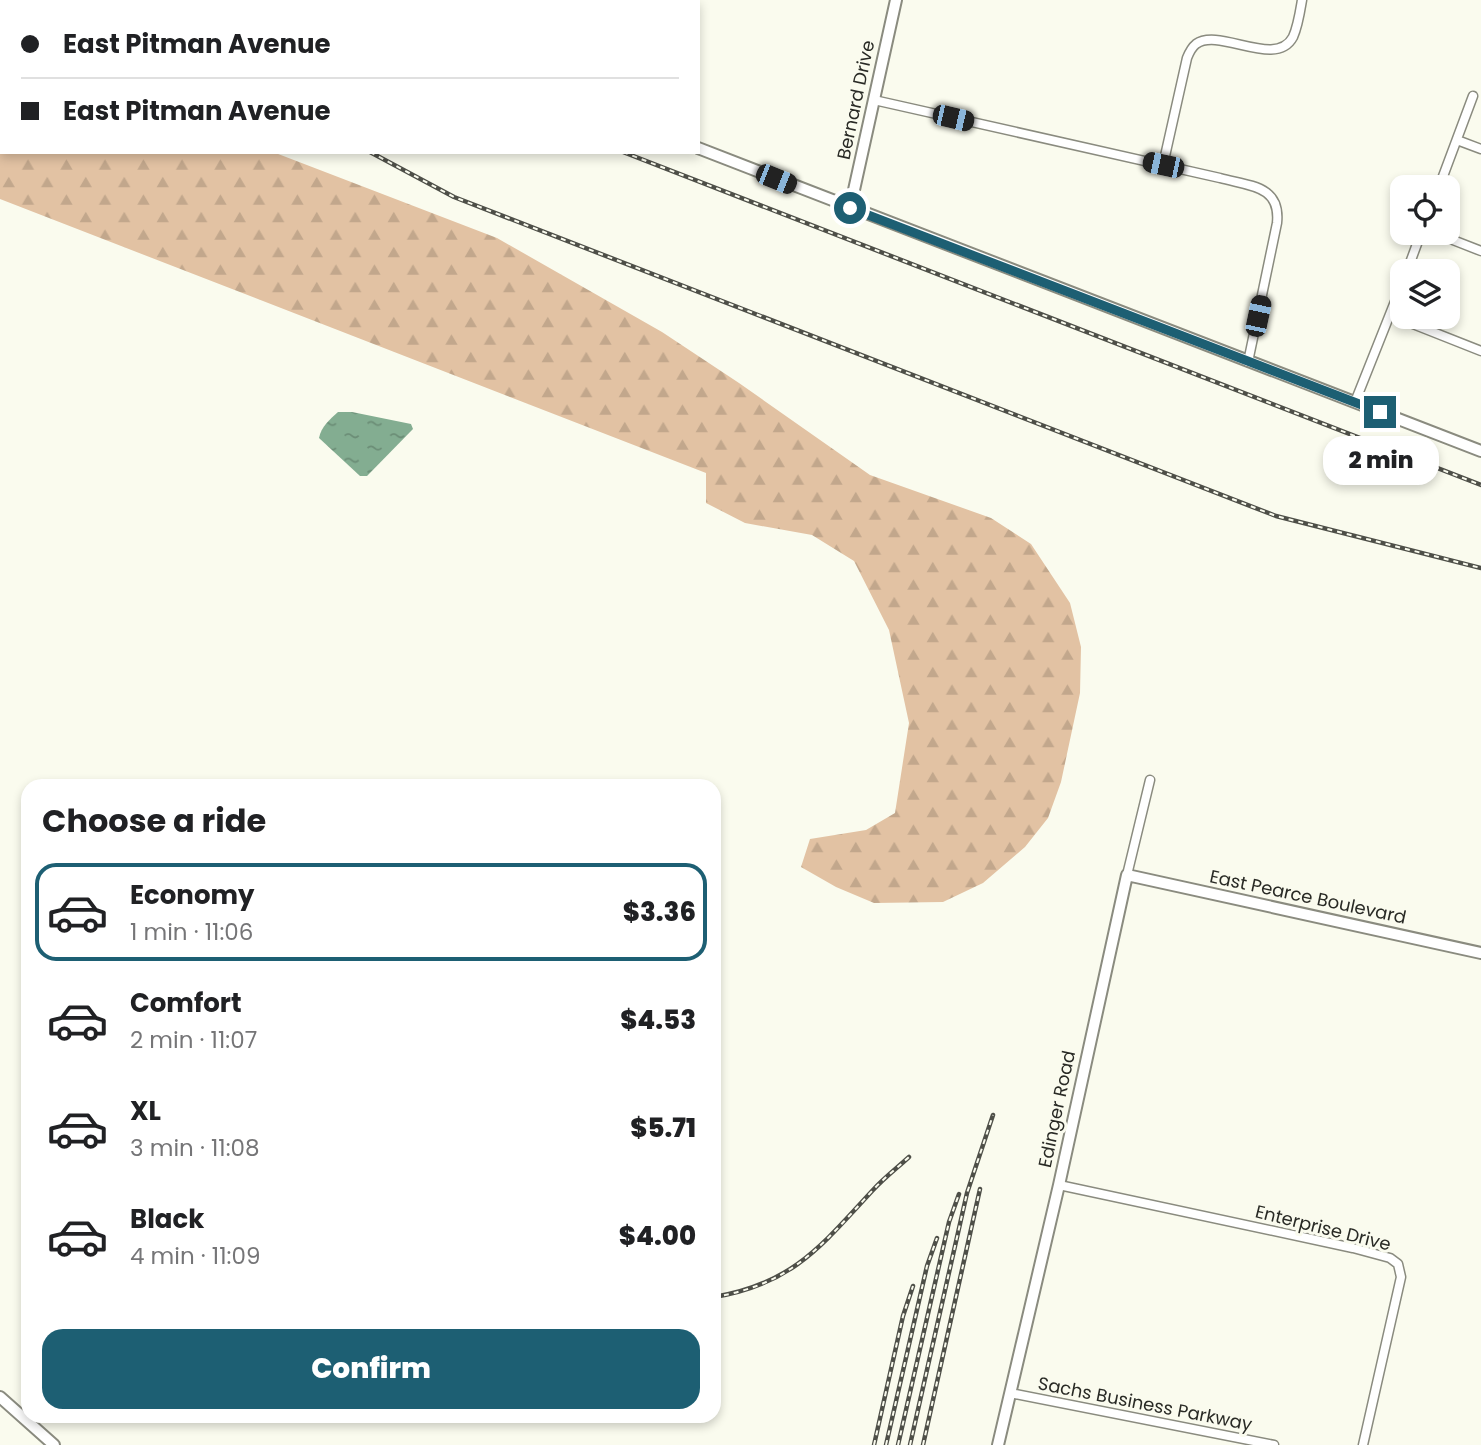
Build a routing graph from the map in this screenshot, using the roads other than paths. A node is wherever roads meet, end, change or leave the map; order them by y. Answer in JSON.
{"nodes":[{"id":1,"x":896,"y":0,"type":"edge"},
{"id":2,"x":1302,"y":0,"type":"edge"},
{"id":3,"x":1473,"y":96,"type":"dead end"},
{"id":4,"x":874,"y":100,"type":"junction"},
{"id":5,"x":1457,"y":140,"type":"junction"},
{"id":6,"x":700,"y":149,"type":"edge"},
{"id":7,"x":1481,"y":149,"type":"edge"},
{"id":8,"x":1163,"y":165,"type":"junction"},
{"id":9,"x":1444,"y":175,"type":"edge"},
{"id":10,"x":850,"y":208,"type":"junction"},
{"id":11,"x":1460,"y":243,"type":"edge"},
{"id":12,"x":1481,"y":251,"type":"edge"},
{"id":13,"x":1390,"y":315,"type":"edge"},
{"id":14,"x":1425,"y":329,"type":"edge"},
{"id":15,"x":1481,"y":351,"type":"edge"},
{"id":16,"x":1248,"y":362,"type":"junction"},
{"id":17,"x":1355,"y":402,"type":"junction"},
{"id":18,"x":1481,"y":451,"type":"edge"},
{"id":19,"x":1150,"y":780,"type":"dead end"},
{"id":20,"x":1127,"y":875,"type":"junction"},
{"id":21,"x":1481,"y":953,"type":"edge"},
{"id":22,"x":1059,"y":1185,"type":"junction"},
{"id":23,"x":1010,"y":1393,"type":"junction"},
{"id":24,"x":0,"y":1397,"type":"edge"},
{"id":25,"x":21,"y":1416,"type":"edge"},
{"id":26,"x":29,"y":1423,"type":"edge"},
{"id":27,"x":54,"y":1445,"type":"edge"},
{"id":28,"x":998,"y":1445,"type":"edge"},
{"id":29,"x":1274,"y":1445,"type":"edge"},
{"id":30,"x":1363,"y":1445,"type":"edge"}],
"edges":[{"from":1,"to":4,"type":"street","name":"Bernard Drive"},
{"from":2,"to":8,"type":"street"},
{"from":3,"to":5,"type":"street"},
{"from":4,"to":8,"type":"street"},
{"from":4,"to":10,"type":"street","name":"Bernard Drive"},
{"from":5,"to":7,"type":"street"},
{"from":5,"to":9,"type":"street"},
{"from":6,"to":10,"type":"street"},
{"from":8,"to":16,"type":"street"},
{"from":10,"to":16,"type":"street"},
{"from":11,"to":12,"type":"street"},
{"from":13,"to":17,"type":"street"},
{"from":14,"to":15,"type":"street"},
{"from":16,"to":17,"type":"street"},
{"from":17,"to":18,"type":"street"},
{"from":19,"to":20,"type":"street","name":"Edinger Road"},
{"from":20,"to":21,"type":"street","name":"East Pearce Boulevard"},
{"from":20,"to":22,"type":"street","name":"Edinger Road"},
{"from":22,"to":23,"type":"street","name":"Edinger Road"},
{"from":22,"to":30,"type":"street","name":"Enterprise Drive"},
{"from":23,"to":28,"type":"street","name":"Edinger Road"},
{"from":23,"to":29,"type":"street","name":"Sachs Business Parkway"},
{"from":24,"to":25,"type":"street"},
{"from":26,"to":27,"type":"street"}]}
